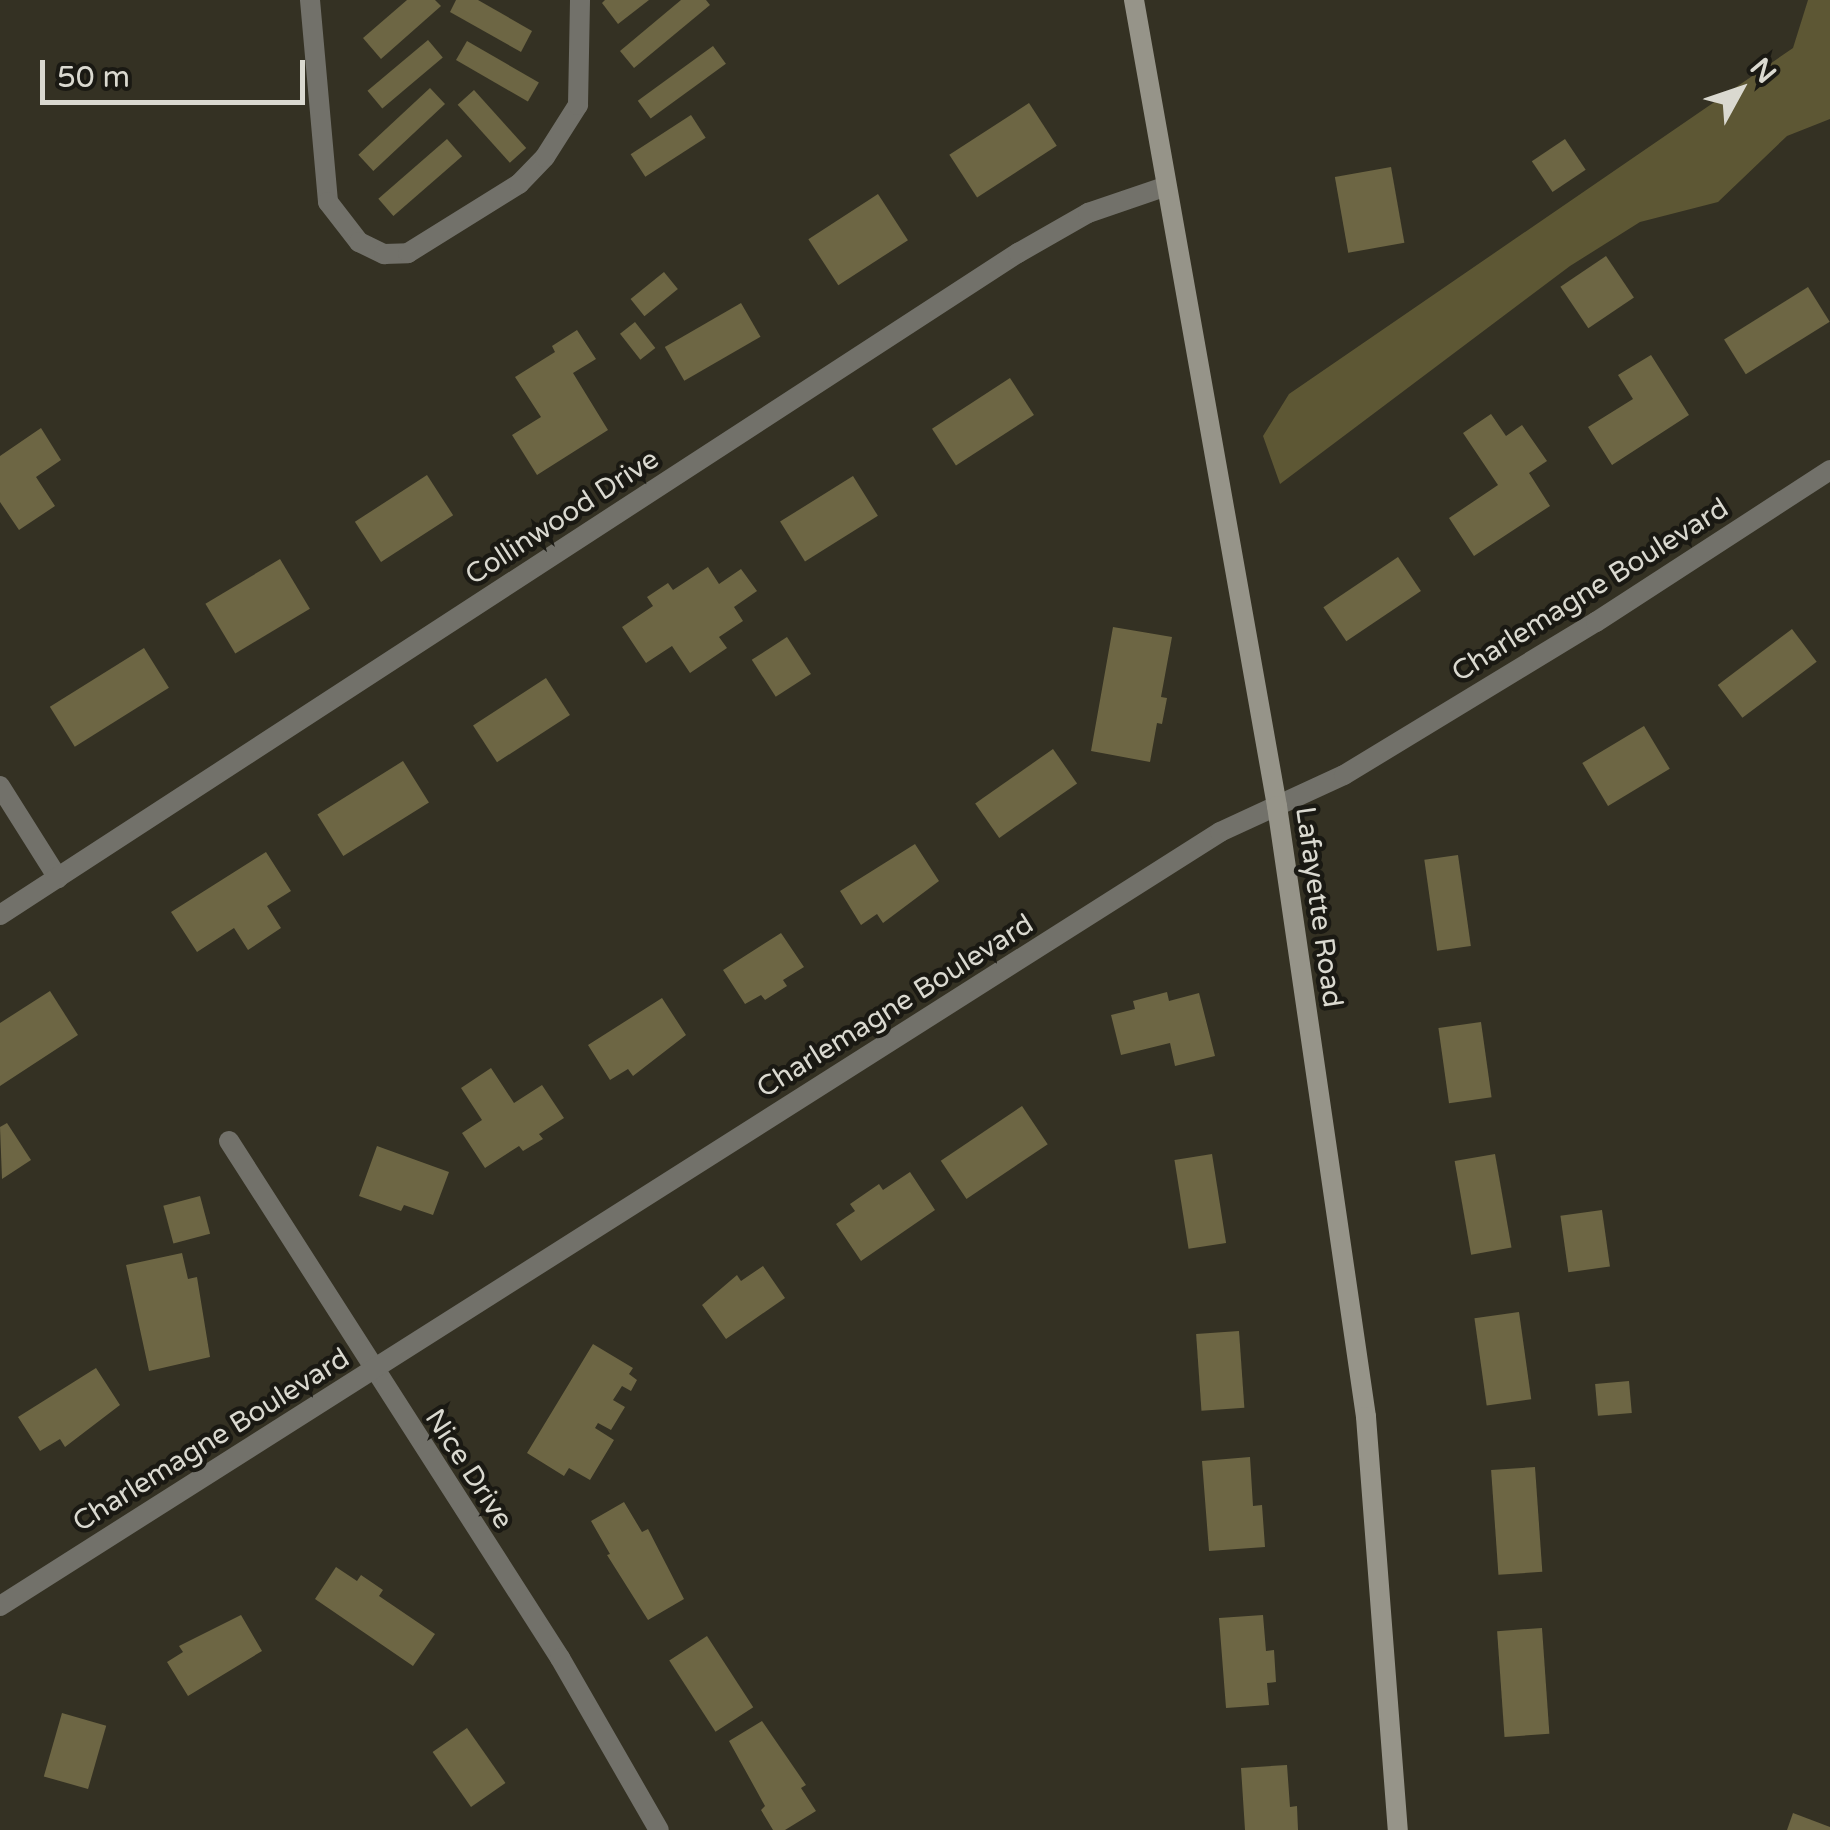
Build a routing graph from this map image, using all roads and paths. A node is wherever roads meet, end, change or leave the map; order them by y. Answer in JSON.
{"nodes":[{"id":1,"x":310,"y":0,"type":"edge"},
{"id":2,"x":580,"y":0,"type":"edge"},
{"id":3,"x":1134,"y":0,"type":"edge"},
{"id":4,"x":1164,"y":187,"type":"junction"},
{"id":5,"x":1830,"y":470,"type":"edge"},
{"id":6,"x":0,"y":786,"type":"edge"},
{"id":7,"x":1277,"y":806,"type":"junction"},
{"id":8,"x":58,"y":878,"type":"junction"},
{"id":9,"x":0,"y":915,"type":"edge"},
{"id":10,"x":228,"y":1141,"type":"dead end"},
{"id":11,"x":372,"y":1370,"type":"junction"},
{"id":12,"x":0,"y":1606,"type":"edge"},
{"id":13,"x":659,"y":1830,"type":"edge"},
{"id":14,"x":1398,"y":1830,"type":"edge"}],
"edges":[{"from":1,"to":2,"type":"street"},
{"from":3,"to":4,"type":"main road","name":"Lafayette Road"},
{"from":4,"to":7,"type":"main road","name":"Lafayette Road"},
{"from":4,"to":8,"type":"street","name":"Collinwood Drive"},
{"from":5,"to":7,"type":"street","name":"Charlemagne Boulevard"},
{"from":6,"to":8,"type":"street"},
{"from":7,"to":11,"type":"street","name":"Charlemagne Boulevard"},
{"from":7,"to":14,"type":"main road","name":"Lafayette Road"},
{"from":8,"to":9,"type":"street","name":"Collinwood Drive"},
{"from":10,"to":11,"type":"street","name":"Nice Drive"},
{"from":11,"to":12,"type":"street","name":"Charlemagne Boulevard"},
{"from":11,"to":13,"type":"street","name":"Nice Drive"}]}
